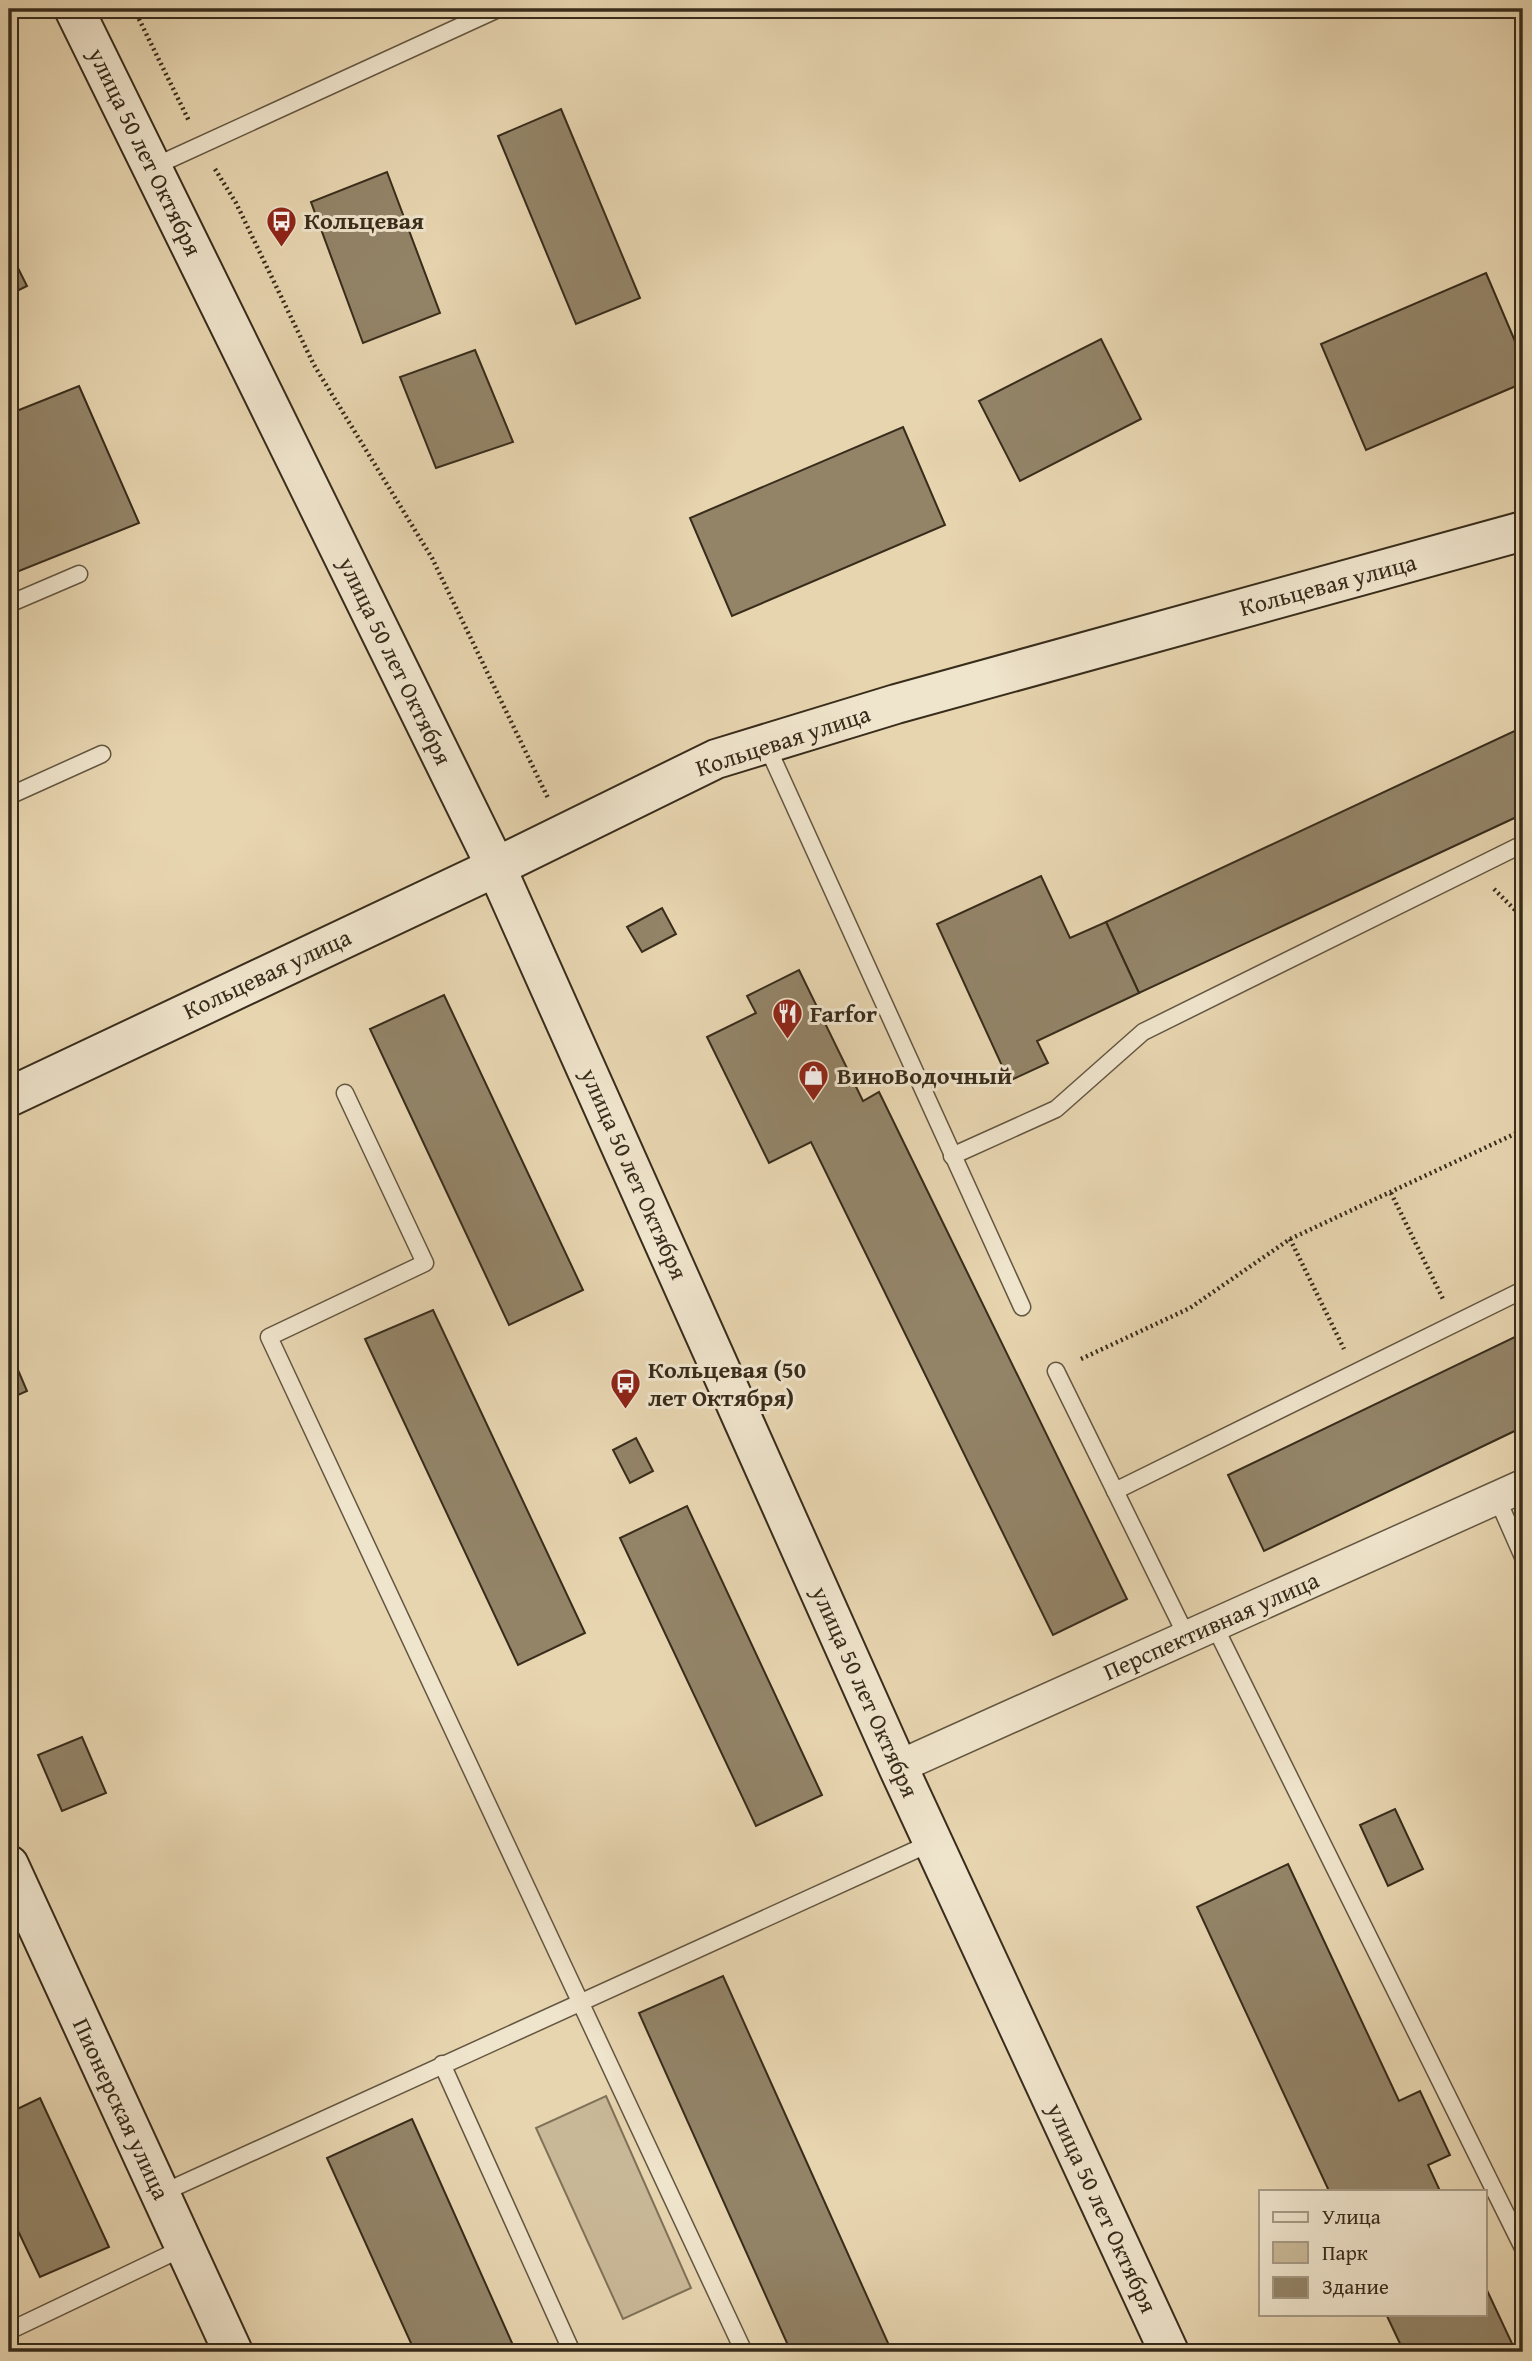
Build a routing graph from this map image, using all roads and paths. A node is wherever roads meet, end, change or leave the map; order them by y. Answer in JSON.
{"nodes":[{"id":1,"x":74,"y":9,"type":"edge"},
{"id":2,"x":134,"y":9,"type":"edge"},
{"id":3,"x":498,"y":9,"type":"edge"},
{"id":4,"x":201,"y":145,"type":"junction"},
{"id":5,"x":153,"y":167,"type":"junction"},
{"id":6,"x":1523,"y":531,"type":"edge"},
{"id":7,"x":79,"y":574,"type":"dead end"},
{"id":8,"x":9,"y":604,"type":"edge"},
{"id":9,"x":766,"y":744,"type":"junction"},
{"id":10,"x":102,"y":754,"type":"dead end"},
{"id":11,"x":9,"y":796,"type":"edge"},
{"id":12,"x":565,"y":833,"type":"junction"},
{"id":13,"x":1523,"y":844,"type":"edge"},
{"id":14,"x":496,"y":867,"type":"junction"},
{"id":15,"x":1473,"y":869,"type":"junction"},
{"id":16,"x":1523,"y":918,"type":"edge"},
{"id":17,"x":345,"y":1093,"type":"dead end"},
{"id":18,"x":9,"y":1097,"type":"edge"},
{"id":19,"x":1523,"y":1130,"type":"edge"},
{"id":20,"x":953,"y":1156,"type":"junction"},
{"id":21,"x":1391,"y":1193,"type":"junction"},
{"id":22,"x":1290,"y":1239,"type":"junction"},
{"id":23,"x":1523,"y":1290,"type":"edge"},
{"id":24,"x":1022,"y":1307,"type":"dead end"},
{"id":25,"x":1455,"y":1323,"type":"junction"},
{"id":26,"x":1056,"y":1371,"type":"joint"},
{"id":27,"x":1356,"y":1372,"type":"junction"},
{"id":28,"x":1115,"y":1490,"type":"junction"},
{"id":29,"x":1510,"y":1492,"type":"edge"},
{"id":30,"x":1523,"y":1557,"type":"edge"},
{"id":31,"x":1200,"y":1631,"type":"junction"},
{"id":32,"x":898,"y":1766,"type":"junction"},
{"id":33,"x":933,"y":1842,"type":"junction"},
{"id":34,"x":9,"y":1865,"type":"edge"},
{"id":35,"x":581,"y":2001,"type":"junction"},
{"id":36,"x":442,"y":2064,"type":"junction"},
{"id":37,"x":160,"y":2193,"type":"junction"},
{"id":38,"x":185,"y":2247,"type":"junction"},
{"id":39,"x":1523,"y":2248,"type":"edge"},
{"id":40,"x":9,"y":2331,"type":"edge"},
{"id":41,"x":233,"y":2352,"type":"edge"},
{"id":42,"x":572,"y":2352,"type":"edge"},
{"id":43,"x":744,"y":2352,"type":"edge"},
{"id":44,"x":1169,"y":2352,"type":"edge"}],
"edges":[{"from":1,"to":5,"type":"main road","name":"улица 50 лет Октября"},
{"from":2,"to":4,"type":"path"},
{"from":3,"to":4,"type":"lane"},
{"from":4,"to":5,"type":"lane"},
{"from":4,"to":12,"type":"path"},
{"from":5,"to":14,"type":"main road","name":"улица 50 лет Октября"},
{"from":6,"to":9,"type":"main road","name":"Кольцевая улица"},
{"from":7,"to":8,"type":"lane"},
{"from":9,"to":12,"type":"main road","name":"Кольцевая улица"},
{"from":9,"to":20,"type":"lane"},
{"from":10,"to":11,"type":"lane"},
{"from":12,"to":14,"type":"main road","name":"Кольцевая улица"},
{"from":13,"to":15,"type":"lane"},
{"from":14,"to":18,"type":"main road","name":"Кольцевая улица"},
{"from":14,"to":32,"type":"main road","name":"улица 50 лет Октября"},
{"from":15,"to":16,"type":"path"},
{"from":15,"to":20,"type":"lane"},
{"from":17,"to":35,"type":"lane"},
{"from":19,"to":21,"type":"path"},
{"from":20,"to":24,"type":"lane"},
{"from":21,"to":22,"type":"path"},
{"from":21,"to":25,"type":"path"},
{"from":22,"to":26,"type":"path"},
{"from":22,"to":27,"type":"path"},
{"from":23,"to":25,"type":"lane"},
{"from":25,"to":27,"type":"lane"},
{"from":26,"to":28,"type":"lane"},
{"from":27,"to":28,"type":"lane"},
{"from":28,"to":31,"type":"lane"},
{"from":29,"to":30,"type":"lane"},
{"from":29,"to":31,"type":"street","name":"Перспективная улица"},
{"from":31,"to":32,"type":"street","name":"Перспективная улица"},
{"from":31,"to":39,"type":"lane"},
{"from":32,"to":33,"type":"main road","name":"улица 50 лет Октября"},
{"from":33,"to":35,"type":"lane"},
{"from":33,"to":44,"type":"main road","name":"улица 50 лет Октября"},
{"from":34,"to":37,"type":"main road","name":"Пионерская улица"},
{"from":35,"to":36,"type":"lane"},
{"from":35,"to":43,"type":"lane"},
{"from":36,"to":37,"type":"lane"},
{"from":36,"to":42,"type":"lane"},
{"from":37,"to":38,"type":"main road","name":"Пионерская улица"},
{"from":38,"to":40,"type":"lane"},
{"from":38,"to":41,"type":"main road","name":"Пионерская улица"}]}
